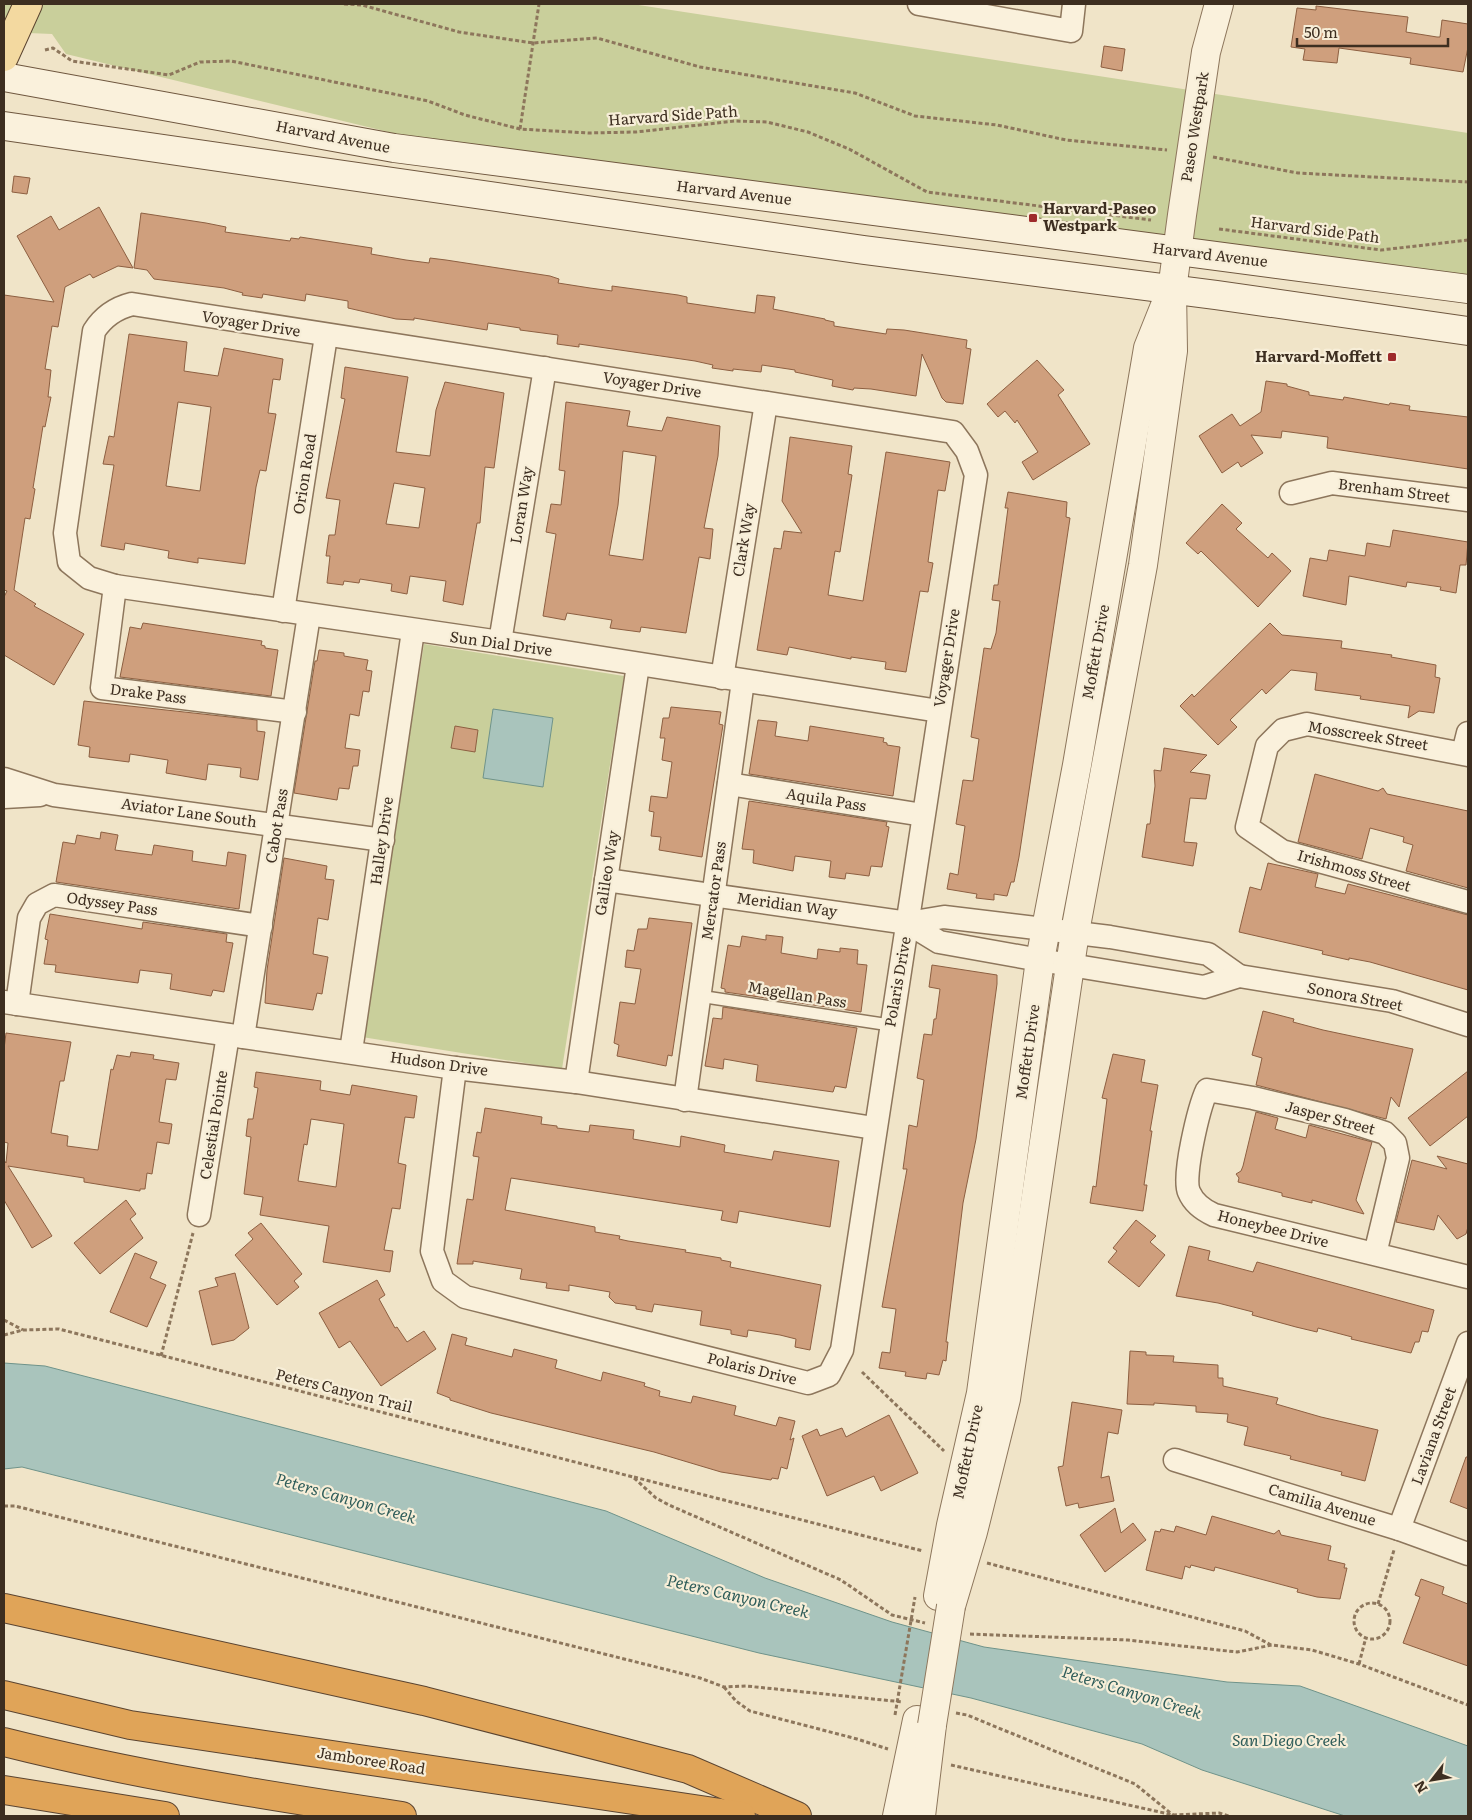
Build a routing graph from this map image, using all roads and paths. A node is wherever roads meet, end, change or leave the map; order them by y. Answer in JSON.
{"nodes":[{"id":1,"x":28,"y":4,"type":"edge"},
{"id":2,"x":344,"y":4,"type":"edge"},
{"id":3,"x":539,"y":4,"type":"edge"},
{"id":4,"x":919,"y":4,"type":"edge"},
{"id":5,"x":1074,"y":4,"type":"edge"},
{"id":6,"x":1219,"y":4,"type":"edge"},
{"id":7,"x":533,"y":43,"type":"junction"},
{"id":8,"x":45,"y":50,"type":"dead end"},
{"id":9,"x":4,"y":58,"type":"edge"},
{"id":10,"x":4,"y":77,"type":"edge"},
{"id":11,"x":4,"y":126,"type":"edge"},
{"id":12,"x":520,"y":129,"type":"junction"},
{"id":13,"x":1191,"y":152,"type":"junction"},
{"id":14,"x":1468,"y":182,"type":"edge"},
{"id":15,"x":1151,"y":220,"type":"dead end"},
{"id":16,"x":1219,"y":229,"type":"dead end"},
{"id":17,"x":1468,"y":240,"type":"edge"},
{"id":18,"x":1177,"y":251,"type":"junction"},
{"id":19,"x":1468,"y":288,"type":"edge"},
{"id":20,"x":1172,"y":290,"type":"junction"},
{"id":21,"x":1468,"y":330,"type":"edge"},
{"id":22,"x":326,"y":336,"type":"junction"},
{"id":23,"x":545,"y":368,"type":"junction"},
{"id":24,"x":766,"y":402,"type":"junction"},
{"id":25,"x":1291,"y":493,"type":"dead end"},
{"id":26,"x":1468,"y":500,"type":"edge"},
{"id":27,"x":69,"y":562,"type":"joint"},
{"id":28,"x":115,"y":586,"type":"junction"},
{"id":29,"x":283,"y":611,"type":"junction"},
{"id":30,"x":309,"y":615,"type":"junction"},
{"id":31,"x":414,"y":631,"type":"junction"},
{"id":32,"x":500,"y":642,"type":"junction"},
{"id":33,"x":638,"y":665,"type":"junction"},
{"id":34,"x":732,"y":679,"type":"junction"},
{"id":35,"x":939,"y":711,"type":"junction"},
{"id":36,"x":295,"y":712,"type":"junction"},
{"id":37,"x":1466,"y":747,"type":"edge"},
{"id":38,"x":4,"y":778,"type":"edge"},
{"id":39,"x":728,"y":784,"type":"junction"},
{"id":40,"x":54,"y":795,"type":"junction"},
{"id":41,"x":4,"y":797,"type":"edge"},
{"id":42,"x":923,"y":815,"type":"junction"},
{"id":43,"x":276,"y":825,"type":"junction"},
{"id":44,"x":1247,"y":827,"type":"joint"},
{"id":45,"x":382,"y":840,"type":"junction"},
{"id":46,"x":606,"y":880,"type":"junction"},
{"id":47,"x":714,"y":895,"type":"junction"},
{"id":48,"x":1468,"y":902,"type":"edge"},
{"id":49,"x":908,"y":923,"type":"junction"},
{"id":50,"x":261,"y":926,"type":"junction"},
{"id":51,"x":1046,"y":928,"type":"junction"},
{"id":52,"x":1075,"y":932,"type":"junction"},
{"id":53,"x":1040,"y":960,"type":"junction"},
{"id":54,"x":1070,"y":965,"type":"junction"},
{"id":55,"x":1239,"y":976,"type":"junction"},
{"id":56,"x":699,"y":996,"type":"junction"},
{"id":57,"x":10,"y":1003,"type":"edge"},
{"id":58,"x":890,"y":1025,"type":"junction"},
{"id":59,"x":1468,"y":1025,"type":"edge"},
{"id":60,"x":236,"y":1036,"type":"junction"},
{"id":61,"x":352,"y":1051,"type":"junction"},
{"id":62,"x":455,"y":1068,"type":"junction"},
{"id":63,"x":576,"y":1082,"type":"junction"},
{"id":64,"x":1207,"y":1090,"type":"joint"},
{"id":65,"x":685,"y":1100,"type":"junction"},
{"id":66,"x":874,"y":1128,"type":"junction"},
{"id":67,"x":199,"y":1215,"type":"joint"},
{"id":68,"x":1375,"y":1254,"type":"junction"},
{"id":69,"x":1468,"y":1277,"type":"edge"},
{"id":70,"x":4,"y":1320,"type":"edge"},
{"id":71,"x":23,"y":1330,"type":"junction"},
{"id":72,"x":4,"y":1335,"type":"edge"},
{"id":73,"x":1468,"y":1343,"type":"edge"},
{"id":74,"x":161,"y":1356,"type":"junction"},
{"id":75,"x":862,"y":1372,"type":"dead end"},
{"id":76,"x":947,"y":1453,"type":"dead end"},
{"id":77,"x":1175,"y":1460,"type":"dead end"},
{"id":78,"x":633,"y":1477,"type":"junction"},
{"id":79,"x":668,"y":1505,"type":"dead end"},
{"id":80,"x":4,"y":1506,"type":"edge"},
{"id":81,"x":1400,"y":1529,"type":"junction"},
{"id":82,"x":926,"y":1551,"type":"dead end"},
{"id":83,"x":1468,"y":1554,"type":"edge"},
{"id":84,"x":982,"y":1562,"type":"dead end"},
{"id":85,"x":934,"y":1602,"type":"junction"},
{"id":86,"x":1378,"y":1604,"type":"junction"},
{"id":87,"x":4,"y":1608,"type":"edge"},
{"id":88,"x":1366,"y":1637,"type":"junction"},
{"id":89,"x":1272,"y":1645,"type":"junction"},
{"id":90,"x":1227,"y":1652,"type":"dead end"},
{"id":91,"x":1359,"y":1664,"type":"junction"},
{"id":92,"x":4,"y":1695,"type":"edge"},
{"id":93,"x":1468,"y":1704,"type":"edge"},
{"id":94,"x":915,"y":1720,"type":"junction"},
{"id":95,"x":4,"y":1742,"type":"edge"},
{"id":96,"x":889,"y":1750,"type":"dead end"},
{"id":97,"x":942,"y":1763,"type":"dead end"},
{"id":98,"x":4,"y":1790,"type":"edge"},
{"id":99,"x":165,"y":1816,"type":"edge"},
{"id":100,"x":402,"y":1816,"type":"edge"},
{"id":101,"x":741,"y":1816,"type":"edge"},
{"id":102,"x":797,"y":1816,"type":"edge"},
{"id":103,"x":897,"y":1816,"type":"edge"},
{"id":104,"x":921,"y":1816,"type":"edge"},
{"id":105,"x":1229,"y":1816,"type":"edge"}],
"edges":[{"from":1,"to":9,"type":"main road"},
{"from":2,"to":7,"type":"path"},
{"from":3,"to":7,"type":"path"},
{"from":4,"to":5,"type":"street"},
{"from":6,"to":13,"type":"street","name":"Paseo Westpark"},
{"from":7,"to":12,"type":"path"},
{"from":7,"to":13,"type":"path"},
{"from":8,"to":12,"type":"path","name":"Harvard Side Path"},
{"from":10,"to":18,"type":"street","name":"Harvard Avenue"},
{"from":11,"to":20,"type":"street"},
{"from":12,"to":15,"type":"path","name":"Harvard Side Path"},
{"from":13,"to":14,"type":"path"},
{"from":13,"to":18,"type":"street","name":"Paseo Westpark"},
{"from":16,"to":17,"type":"path","name":"Harvard Side Path"},
{"from":18,"to":19,"type":"street","name":"Harvard Avenue"},
{"from":18,"to":20,"type":"street","name":"Moffett Drive"},
{"from":20,"to":21,"type":"street"},
{"from":20,"to":51,"type":"street","name":"Moffett Drive"},
{"from":20,"to":52,"type":"street","name":"Moffett Drive"},
{"from":22,"to":23,"type":"street","name":"Voyager Drive"},
{"from":22,"to":27,"type":"street","name":"Voyager Drive"},
{"from":22,"to":29,"type":"street","name":"Orion Road"},
{"from":23,"to":24,"type":"street","name":"Voyager Drive"},
{"from":23,"to":32,"type":"street","name":"Loran Way"},
{"from":24,"to":34,"type":"street","name":"Clark Way"},
{"from":24,"to":35,"type":"street","name":"Voyager Drive"},
{"from":25,"to":26,"type":"street","name":"Brenham Street"},
{"from":27,"to":28,"type":"street","name":"Sun Dial Drive"},
{"from":28,"to":29,"type":"street","name":"Sun Dial Drive"},
{"from":28,"to":36,"type":"street","name":"Drake Pass"},
{"from":29,"to":30,"type":"street","name":"Sun Dial Drive"},
{"from":30,"to":31,"type":"street","name":"Sun Dial Drive"},
{"from":30,"to":36,"type":"street","name":"Cabot Pass"},
{"from":31,"to":32,"type":"street","name":"Sun Dial Drive"},
{"from":31,"to":45,"type":"street","name":"Halley Drive"},
{"from":32,"to":33,"type":"street","name":"Sun Dial Drive"},
{"from":33,"to":34,"type":"street","name":"Sun Dial Drive"},
{"from":33,"to":46,"type":"street","name":"Galileo Way"},
{"from":34,"to":35,"type":"street","name":"Sun Dial Drive"},
{"from":34,"to":39,"type":"street","name":"Mercator Pass"},
{"from":35,"to":42,"type":"street","name":"Voyager Drive"},
{"from":36,"to":43,"type":"street","name":"Cabot Pass"},
{"from":37,"to":44,"type":"street","name":"Mosscreek Street"},
{"from":38,"to":40,"type":"street","name":"Aviator Lane South"},
{"from":39,"to":42,"type":"street","name":"Aquila Pass"},
{"from":39,"to":47,"type":"street","name":"Mercator Pass"},
{"from":40,"to":41,"type":"street","name":"Aviator Lane South"},
{"from":40,"to":43,"type":"street","name":"Aviator Lane South"},
{"from":42,"to":49,"type":"street","name":"Voyager Drive"},
{"from":43,"to":45,"type":"street","name":"Aviator Lane South"},
{"from":43,"to":50,"type":"street","name":"Cabot Pass"},
{"from":44,"to":48,"type":"street","name":"Irishmoss Street"},
{"from":45,"to":61,"type":"street","name":"Halley Drive"},
{"from":46,"to":47,"type":"street","name":"Meridian Way"},
{"from":46,"to":63,"type":"street","name":"Galileo Way"},
{"from":47,"to":49,"type":"street","name":"Meridian Way"},
{"from":47,"to":56,"type":"street","name":"Mercator Pass"},
{"from":49,"to":51,"type":"street","name":"Meridian Way"},
{"from":49,"to":53,"type":"street","name":"Meridian Way"},
{"from":49,"to":58,"type":"street","name":"Polaris Drive"},
{"from":50,"to":57,"type":"street","name":"Odyssey Pass"},
{"from":50,"to":60,"type":"street","name":"Cabot Pass"},
{"from":51,"to":52,"type":"street","name":"Meridian Way"},
{"from":51,"to":53,"type":"street","name":"Moffett Drive"},
{"from":52,"to":54,"type":"street","name":"Moffett Drive"},
{"from":52,"to":55,"type":"street","name":"Sonora Street"},
{"from":53,"to":54,"type":"street","name":"Meridian Way"},
{"from":53,"to":85,"type":"street","name":"Moffett Drive"},
{"from":54,"to":55,"type":"street","name":"Sonora Street"},
{"from":54,"to":85,"type":"street","name":"Moffett Drive"},
{"from":55,"to":59,"type":"street","name":"Sonora Street"},
{"from":56,"to":58,"type":"lane","name":"Magellan Pass"},
{"from":56,"to":65,"type":"street","name":"Mercator Pass"},
{"from":57,"to":60,"type":"street","name":"Hudson Drive"},
{"from":58,"to":66,"type":"street","name":"Polaris Drive"},
{"from":60,"to":61,"type":"street","name":"Hudson Drive"},
{"from":60,"to":67,"type":"street","name":"Celestial Pointe"},
{"from":61,"to":62,"type":"street","name":"Hudson Drive"},
{"from":62,"to":63,"type":"street","name":"Hudson Drive"},
{"from":62,"to":66,"type":"street","name":"Polaris Drive"},
{"from":63,"to":65,"type":"street","name":"Hudson Drive"},
{"from":64,"to":68,"type":"street","name":"Honeybee Drive"},
{"from":64,"to":68,"type":"street","name":"Jasper Street"},
{"from":65,"to":66,"type":"street","name":"Hudson Drive"},
{"from":67,"to":74,"type":"path"},
{"from":68,"to":69,"type":"street","name":"Honeybee Drive"},
{"from":70,"to":71,"type":"path"},
{"from":71,"to":72,"type":"path","name":"Peters Canyon Trail"},
{"from":71,"to":74,"type":"path","name":"Peters Canyon Trail"},
{"from":73,"to":81,"type":"street","name":"Laviana Street"},
{"from":74,"to":78,"type":"path","name":"Peters Canyon Trail"},
{"from":75,"to":76,"type":"path"},
{"from":77,"to":81,"type":"street","name":"Camilia Avenue"},
{"from":78,"to":79,"type":"path","name":"Peters Canyon Trail"},
{"from":78,"to":82,"type":"path"},
{"from":80,"to":96,"type":"path"},
{"from":81,"to":83,"type":"street","name":"Camilia Avenue"},
{"from":81,"to":86,"type":"path"},
{"from":84,"to":89,"type":"path"},
{"from":85,"to":94,"type":"street","name":"Moffett Drive","bridge":true},
{"from":85,"to":94,"type":"path","bridge":true},
{"from":86,"to":88,"type":"path"},
{"from":86,"to":88,"type":"path"},
{"from":87,"to":102,"type":"highway"},
{"from":88,"to":91,"type":"path"},
{"from":89,"to":90,"type":"path"},
{"from":89,"to":91,"type":"path"},
{"from":91,"to":93,"type":"path"},
{"from":92,"to":101,"type":"highway","name":"Jamboree Road"},
{"from":94,"to":103,"type":"street","name":"Moffett Drive"},
{"from":94,"to":104,"type":"street","name":"Moffett Drive"},
{"from":95,"to":100,"type":"highway"},
{"from":97,"to":105,"type":"path"},
{"from":98,"to":99,"type":"highway"}]}
